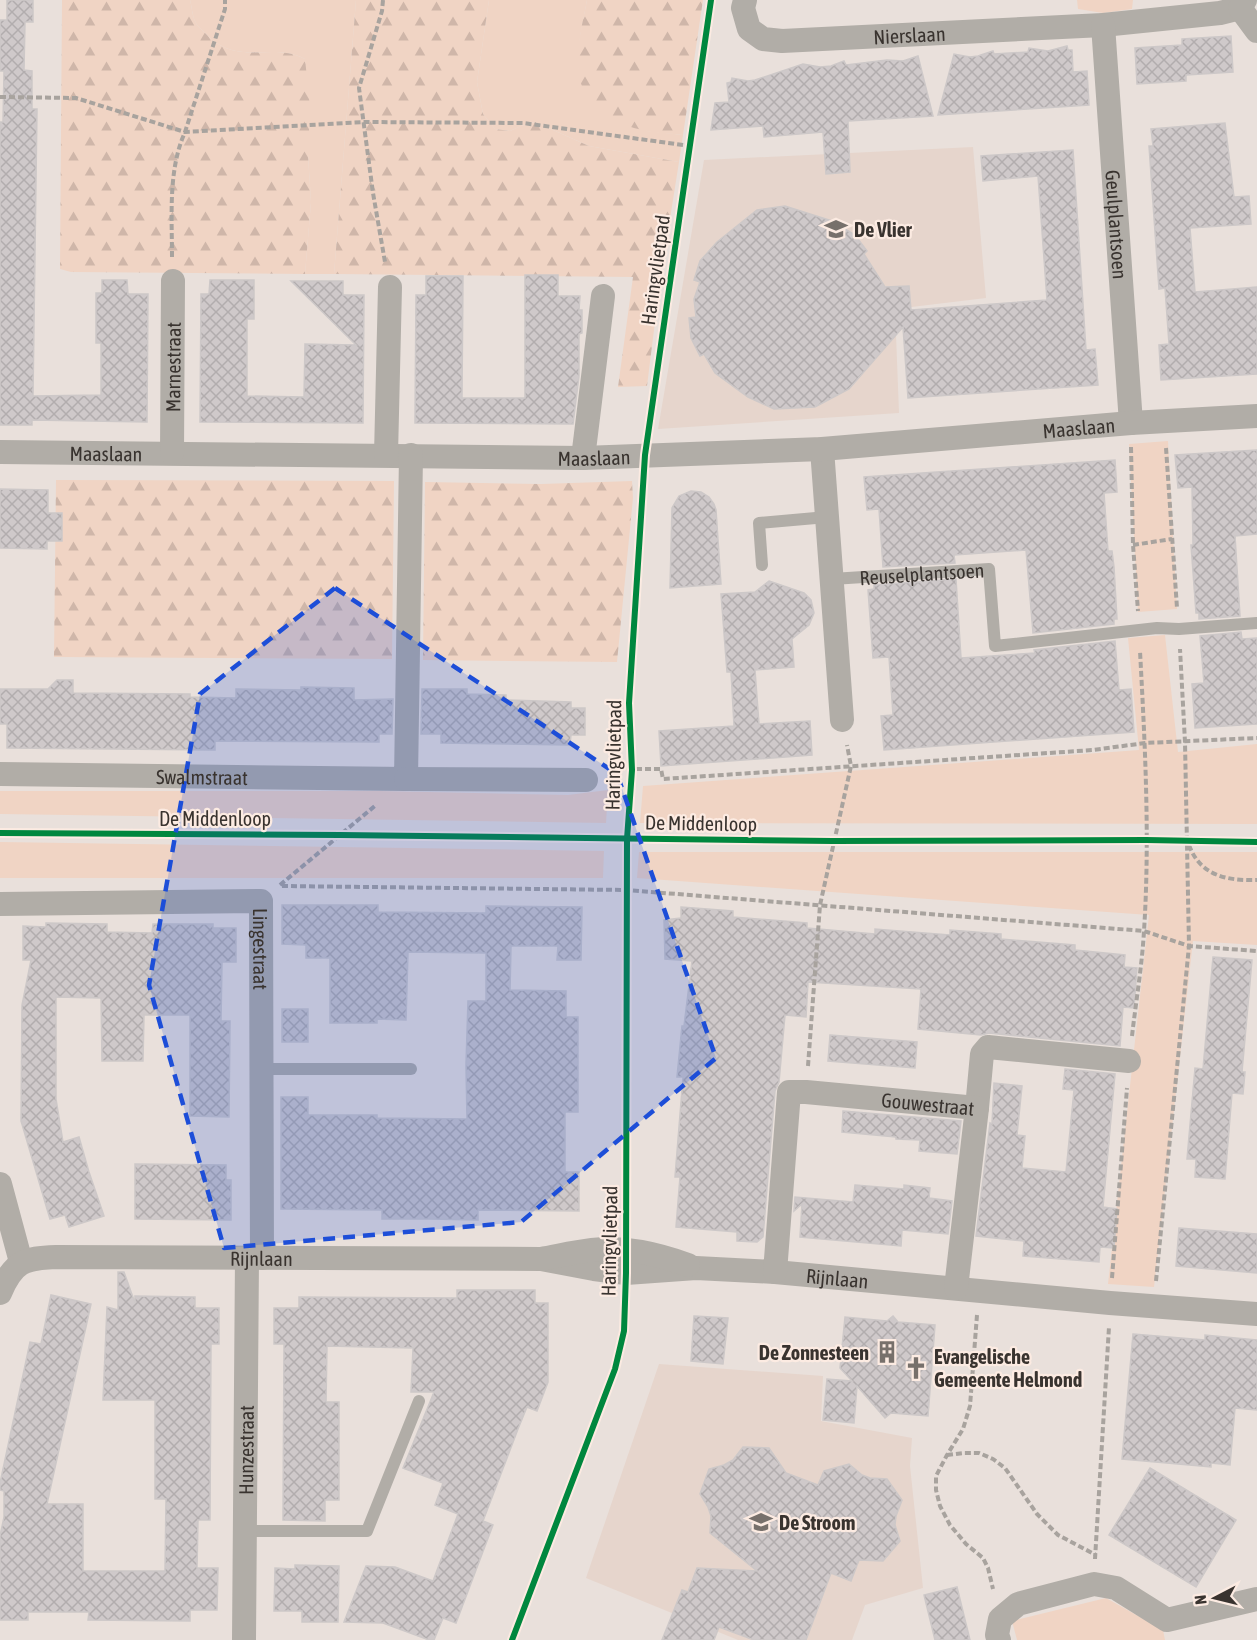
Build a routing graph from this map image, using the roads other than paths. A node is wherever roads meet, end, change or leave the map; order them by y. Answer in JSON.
{"nodes":[{"id":1,"x":745,"y":0,"type":"edge"},
{"id":2,"x":1242,"y":4,"type":"edge"},
{"id":3,"x":1103,"y":25,"type":"junction"},
{"id":4,"x":1257,"y":31,"type":"edge"},
{"id":5,"x":173,"y":281,"type":"road end"},
{"id":6,"x":390,"y":287,"type":"road end"},
{"id":7,"x":603,"y":296,"type":"dead end"},
{"id":8,"x":1257,"y":416,"type":"edge"},
{"id":9,"x":1131,"y":423,"type":"junction"},
{"id":10,"x":822,"y":449,"type":"junction"},
{"id":11,"x":0,"y":452,"type":"edge"},
{"id":12,"x":172,"y":453,"type":"junction"},
{"id":13,"x":386,"y":455,"type":"junction"},
{"id":14,"x":411,"y":456,"type":"junction"},
{"id":15,"x":583,"y":458,"type":"junction"},
{"id":16,"x":827,"y":517,"type":"junction"},
{"id":17,"x":762,"y":565,"type":"dead end"},
{"id":18,"x":832,"y":579,"type":"junction"},
{"id":19,"x":1257,"y":623,"type":"edge"},
{"id":20,"x":842,"y":720,"type":"road end"},
{"id":21,"x":0,"y":774,"type":"edge"},
{"id":22,"x":406,"y":779,"type":"junction"},
{"id":23,"x":586,"y":780,"type":"dead end"},
{"id":24,"x":0,"y":904,"type":"edge"},
{"id":25,"x":1129,"y":1061,"type":"road end"},
{"id":26,"x":262,"y":1069,"type":"junction"},
{"id":27,"x":411,"y":1069,"type":"dead end"},
{"id":28,"x":977,"y":1108,"type":"junction"},
{"id":29,"x":0,"y":1184,"type":"edge"},
{"id":30,"x":255,"y":1258,"type":"junction"},
{"id":31,"x":21,"y":1262,"type":"junction"},
{"id":32,"x":775,"y":1272,"type":"junction"},
{"id":33,"x":956,"y":1288,"type":"junction"},
{"id":34,"x":0,"y":1293,"type":"edge"},
{"id":35,"x":1257,"y":1314,"type":"edge"},
{"id":36,"x":419,"y":1401,"type":"dead end"},
{"id":37,"x":245,"y":1531,"type":"junction"},
{"id":38,"x":1257,"y":1599,"type":"edge"},
{"id":39,"x":999,"y":1629,"type":"edge"},
{"id":40,"x":244,"y":1640,"type":"edge"}],
"edges":[{"from":1,"to":3,"type":"street","name":"Nierslaan"},
{"from":2,"to":3,"type":"street","name":"Nierslaan"},
{"from":2,"to":4,"type":"street"},
{"from":3,"to":9,"type":"street","name":"Geulplantsoen"},
{"from":5,"to":12,"type":"street","name":"Marnestraat"},
{"from":6,"to":13,"type":"street"},
{"from":7,"to":15,"type":"street"},
{"from":8,"to":9,"type":"street","name":"Maaslaan"},
{"from":9,"to":10,"type":"street","name":"Maaslaan"},
{"from":10,"to":15,"type":"street","name":"Maaslaan"},
{"from":10,"to":16,"type":"street","name":"Reuselplantsoen"},
{"from":11,"to":12,"type":"street","name":"Maaslaan"},
{"from":12,"to":13,"type":"street","name":"Maaslaan"},
{"from":13,"to":14,"type":"street","name":"Maaslaan"},
{"from":14,"to":15,"type":"street","name":"Maaslaan"},
{"from":14,"to":22,"type":"street"},
{"from":16,"to":17,"type":"lane"},
{"from":16,"to":18,"type":"street","name":"Reuselplantsoen"},
{"from":18,"to":19,"type":"lane","name":"Reuselplantsoen"},
{"from":18,"to":20,"type":"street","name":"Reuselplantsoen"},
{"from":21,"to":22,"type":"street","name":"Swalmstraat"},
{"from":22,"to":23,"type":"street","name":"Swalmstraat"},
{"from":24,"to":26,"type":"street","name":"Lingestraat"},
{"from":25,"to":28,"type":"street"},
{"from":26,"to":27,"type":"lane"},
{"from":26,"to":30,"type":"street","name":"Lingestraat"},
{"from":28,"to":32,"type":"street","name":"Gouwestraat"},
{"from":28,"to":33,"type":"street","name":"Gouwestraat"},
{"from":29,"to":31,"type":"street"},
{"from":30,"to":31,"type":"street","name":"Rijnlaan"},
{"from":30,"to":32,"type":"street","name":"Rijnlaan"},
{"from":30,"to":37,"type":"street","name":"Hunzestraat"},
{"from":31,"to":34,"type":"street"},
{"from":32,"to":33,"type":"street","name":"Rijnlaan"},
{"from":33,"to":35,"type":"street","name":"Rijnlaan"},
{"from":36,"to":37,"type":"lane"},
{"from":37,"to":40,"type":"street","name":"Hunzestraat"},
{"from":38,"to":39,"type":"street"}]}
